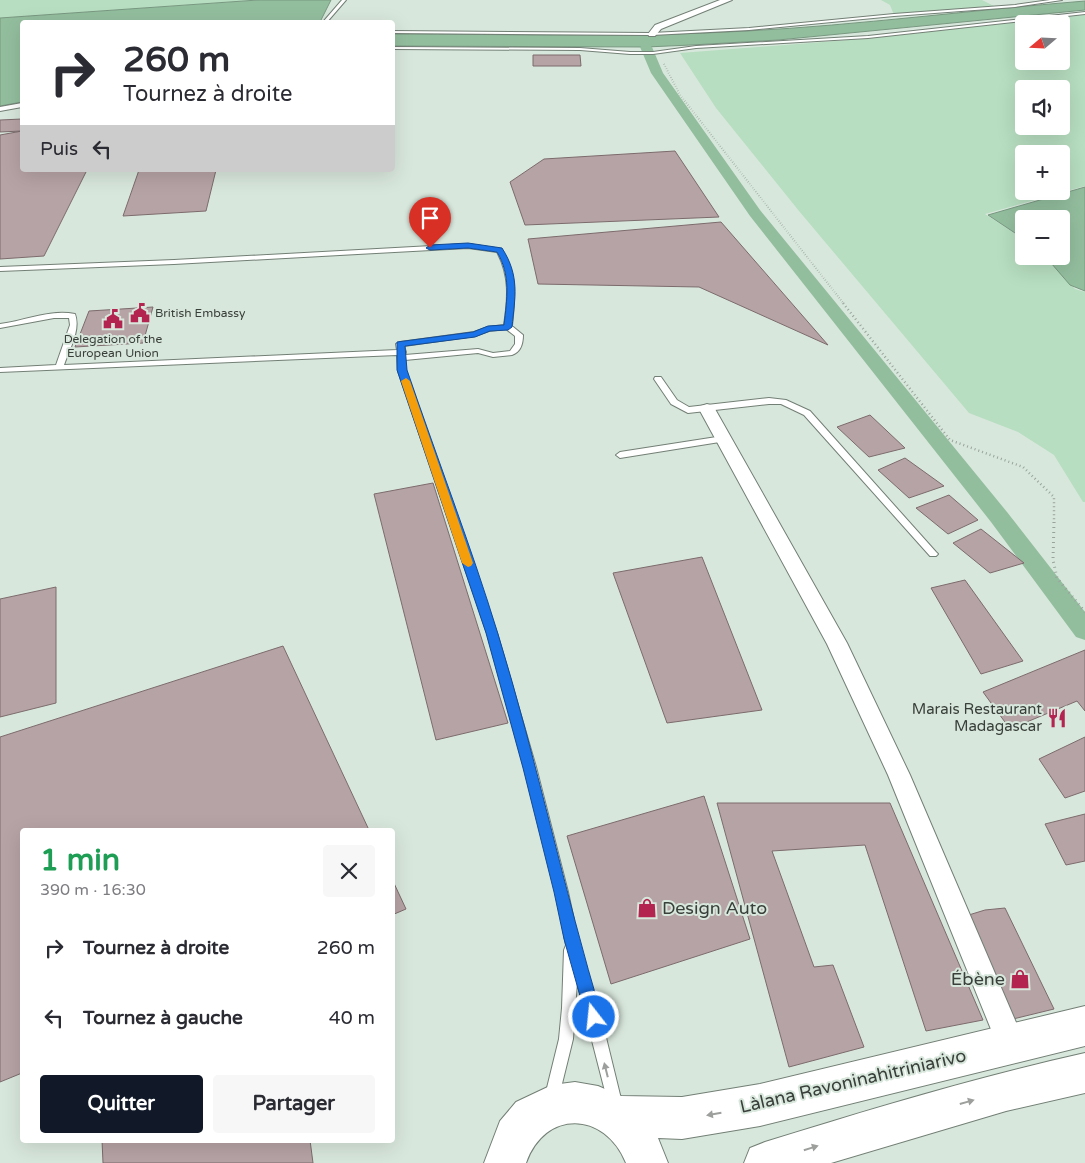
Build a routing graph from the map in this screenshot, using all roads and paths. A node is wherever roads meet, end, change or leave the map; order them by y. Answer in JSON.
{"nodes":[{"id":1,"x":344,"y":0,"type":"edge"},
{"id":2,"x":728,"y":0,"type":"edge"},
{"id":3,"x":1060,"y":0,"type":"edge"},
{"id":4,"x":1085,"y":13,"type":"edge"},
{"id":5,"x":327,"y":20,"type":"edge"},
{"id":6,"x":395,"y":32,"type":"edge"},
{"id":7,"x":652,"y":34,"type":"junction"},
{"id":8,"x":395,"y":48,"type":"edge"},
{"id":9,"x":655,"y":53,"type":"junction"},
{"id":10,"x":20,"y":105,"type":"edge"},
{"id":11,"x":0,"y":108,"type":"edge"},
{"id":12,"x":0,"y":269,"type":"edge"},
{"id":13,"x":0,"y":326,"type":"edge"},
{"id":14,"x":508,"y":327,"type":"junction"},
{"id":15,"x":402,"y":355,"type":"junction"},
{"id":16,"x":59,"y":368,"type":"junction"},
{"id":17,"x":0,"y":370,"type":"edge"},
{"id":18,"x":658,"y":379,"type":"dead end"},
{"id":19,"x":707,"y":409,"type":"junction"},
{"id":20,"x":723,"y":438,"type":"junction"},
{"id":21,"x":620,"y":455,"type":"dead end"},
{"id":22,"x":933,"y":554,"type":"dead end"},
{"id":23,"x":1085,"y":612,"type":"edge"},
{"id":24,"x":571,"y":939,"type":"junction"},
{"id":25,"x":1085,"y":1026,"type":"edge"},
{"id":26,"x":1011,"y":1044,"type":"junction"},
{"id":27,"x":1085,"y":1072,"type":"edge"},
{"id":28,"x":550,"y":1106,"type":"junction"},
{"id":29,"x":618,"y":1117,"type":"junction"},
{"id":30,"x":501,"y":1157,"type":"edge"},
{"id":31,"x":647,"y":1163,"type":"edge"},
{"id":32,"x":765,"y":1163,"type":"edge"}],
"edges":[{"from":1,"to":5,"type":"lane"},
{"from":2,"to":7,"type":"street"},
{"from":3,"to":7,"type":"lane"},
{"from":4,"to":9,"type":"lane"},
{"from":6,"to":7,"type":"lane"},
{"from":8,"to":9,"type":"lane"},
{"from":9,"to":23,"type":"path"},
{"from":10,"to":11,"type":"lane"},
{"from":12,"to":14,"type":"lane"},
{"from":13,"to":16,"type":"lane"},
{"from":14,"to":15,"type":"lane"},
{"from":14,"to":15,"type":"lane"},
{"from":15,"to":16,"type":"lane"},
{"from":15,"to":24,"type":"lane"},
{"from":16,"to":17,"type":"lane"},
{"from":18,"to":19,"type":"lane"},
{"from":19,"to":20,"type":"street"},
{"from":19,"to":22,"type":"lane"},
{"from":20,"to":21,"type":"lane"},
{"from":20,"to":26,"type":"street"},
{"from":24,"to":28,"type":"lane"},
{"from":29,"to":24,"type":"lane","one_way":true},
{"from":25,"to":26,"type":"main road","name":"Làlana Ravoninahitriniarivo"},
{"from":26,"to":29,"type":"main road","name":"Làlana Ravoninahitriniarivo","one_way":true},
{"from":32,"to":27,"type":"main road","one_way":true},
{"from":28,"to":29,"type":"main road","name":"Làlana Ravoninahitriniarivo"},
{"from":28,"to":30,"type":"main road","name":"Làlana Ravoninahitriniarivo"},
{"from":29,"to":31,"type":"main road","name":"Làlana Ravoninahitriniarivo"}]}
